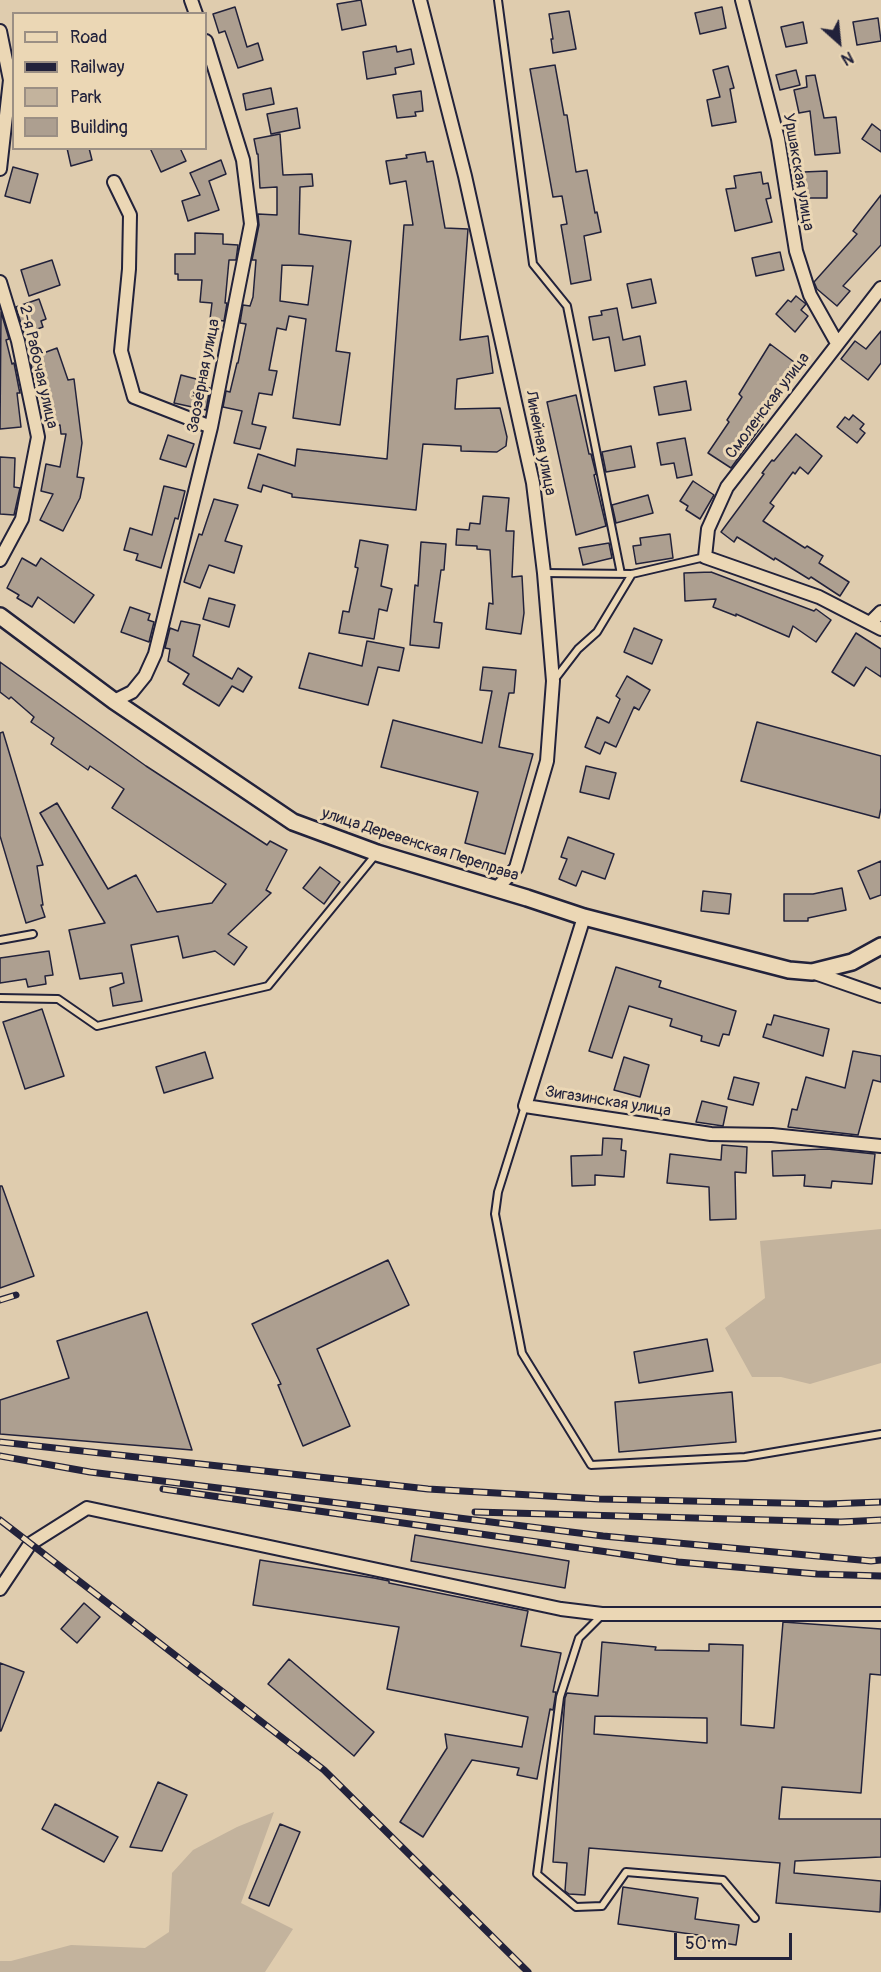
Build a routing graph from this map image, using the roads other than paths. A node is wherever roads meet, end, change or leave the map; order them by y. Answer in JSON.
{"nodes":[{"id":1,"x":420,"y":0,"type":"edge"},
{"id":2,"x":498,"y":0,"type":"edge"},
{"id":3,"x":742,"y":0,"type":"edge"},
{"id":4,"x":0,"y":31,"type":"edge"},
{"id":5,"x":207,"y":44,"type":"edge"},
{"id":6,"x":2,"y":136,"type":"edge"},
{"id":7,"x":0,"y":169,"type":"edge"},
{"id":8,"x":114,"y":182,"type":"dead end"},
{"id":9,"x":0,"y":282,"type":"edge"},
{"id":10,"x":881,"y":288,"type":"edge"},
{"id":11,"x":837,"y":343,"type":"junction"},
{"id":12,"x":211,"y":427,"type":"junction"},
{"id":13,"x":705,"y":557,"type":"junction"},
{"id":14,"x":0,"y":560,"type":"edge"},
{"id":15,"x":544,"y":573,"type":"junction"},
{"id":16,"x":621,"y":574,"type":"junction"},
{"id":17,"x":632,"y":574,"type":"junction"},
{"id":18,"x":881,"y":612,"type":"edge"},
{"id":19,"x":0,"y":615,"type":"edge"},
{"id":20,"x":876,"y":625,"type":"edge"},
{"id":21,"x":553,"y":681,"type":"junction"},
{"id":22,"x":114,"y":701,"type":"junction"},
{"id":23,"x":378,"y":853,"type":"junction"},
{"id":24,"x":496,"y":889,"type":"junction"},
{"id":25,"x":584,"y":917,"type":"junction"},
{"id":26,"x":33,"y":934,"type":"dead end"},
{"id":27,"x":0,"y":940,"type":"edge"},
{"id":28,"x":881,"y":946,"type":"edge"},
{"id":29,"x":812,"y":972,"type":"junction"},
{"id":30,"x":881,"y":996,"type":"edge"},
{"id":31,"x":0,"y":998,"type":"edge"},
{"id":32,"x":525,"y":1106,"type":"junction"},
{"id":33,"x":881,"y":1146,"type":"edge"},
{"id":34,"x":881,"y":1434,"type":"edge"},
{"id":35,"x":0,"y":1589,"type":"edge"},
{"id":36,"x":603,"y":1614,"type":"junction"},
{"id":37,"x":881,"y":1614,"type":"edge"},
{"id":38,"x":755,"y":1918,"type":"dead end"}],
"edges":[{"from":1,"to":15,"type":"street","name":"Линейная улица"},
{"from":2,"to":16,"type":"lane"},
{"from":3,"to":11,"type":"street","name":"Уршакская улица"},
{"from":4,"to":6,"type":"street"},
{"from":5,"to":12,"type":"street","name":"Заозёрная улица"},
{"from":6,"to":7,"type":"street"},
{"from":8,"to":12,"type":"street"},
{"from":9,"to":14,"type":"street","name":"2-я Рабочая улица"},
{"from":10,"to":11,"type":"street","name":"Смоленская улица"},
{"from":11,"to":13,"type":"street","name":"Смоленская улица"},
{"from":12,"to":22,"type":"street","name":"Заозёрная улица"},
{"from":13,"to":17,"type":"lane"},
{"from":13,"to":20,"type":"street"},
{"from":15,"to":16,"type":"lane"},
{"from":15,"to":21,"type":"street","name":"Линейная улица"},
{"from":16,"to":17,"type":"lane"},
{"from":17,"to":21,"type":"lane"},
{"from":18,"to":20,"type":"street"},
{"from":19,"to":22,"type":"street","name":"улица Деревенская Переправа"},
{"from":21,"to":24,"type":"street","name":"Линейная улица"},
{"from":22,"to":23,"type":"street","name":"улица Деревенская Переправа"},
{"from":23,"to":24,"type":"street","name":"улица Деревенская Переправа"},
{"from":23,"to":31,"type":"lane"},
{"from":24,"to":25,"type":"street","name":"улица Деревенская Переправа"},
{"from":25,"to":29,"type":"street","name":"улица Деревенская Переправа"},
{"from":25,"to":32,"type":"street","name":"Зигазинская улица"},
{"from":26,"to":27,"type":"lane"},
{"from":28,"to":29,"type":"street"},
{"from":29,"to":30,"type":"street","name":"улица Деревенская Переправа"},
{"from":32,"to":33,"type":"street","name":"Зигазинская улица"},
{"from":32,"to":34,"type":"lane"},
{"from":35,"to":36,"type":"street"},
{"from":36,"to":37,"type":"street"},
{"from":36,"to":38,"type":"lane"}]}
